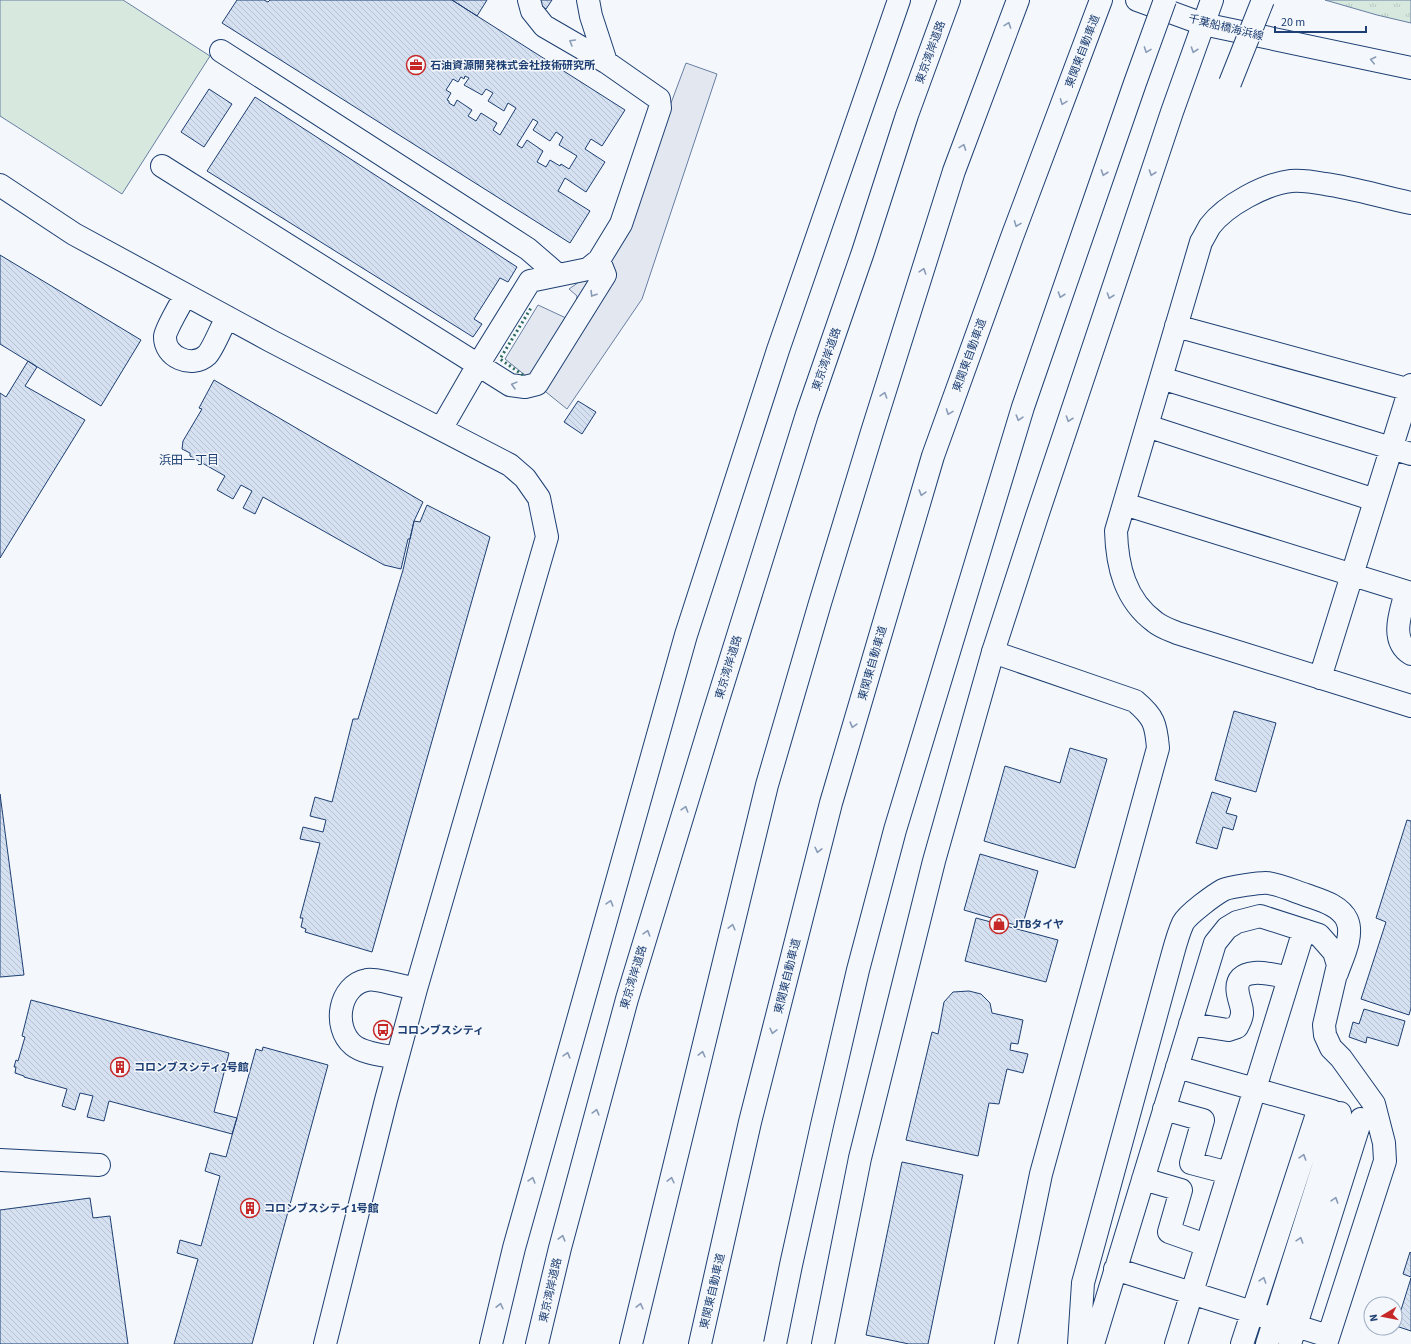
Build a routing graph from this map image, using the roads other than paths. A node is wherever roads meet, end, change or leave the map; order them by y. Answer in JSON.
{"nodes":[{"id":1,"x":529,"y":0,"type":"edge"},
{"id":2,"x":588,"y":0,"type":"edge"},
{"id":3,"x":899,"y":0,"type":"edge"},
{"id":4,"x":949,"y":0,"type":"edge"},
{"id":5,"x":1018,"y":0,"type":"edge"},
{"id":6,"x":1101,"y":0,"type":"edge"},
{"id":7,"x":1137,"y":0,"type":"edge"},
{"id":8,"x":1165,"y":0,"type":"edge"},
{"id":9,"x":1212,"y":0,"type":"edge"},
{"id":10,"x":1262,"y":0,"type":"edge"},
{"id":11,"x":1203,"y":24,"type":"junction"},
{"id":12,"x":221,"y":51,"type":"dead end"},
{"id":13,"x":606,"y":62,"type":"junction"},
{"id":14,"x":1411,"y":68,"type":"edge"},
{"id":15,"x":1230,"y":83,"type":"dead end"},
{"id":16,"x":162,"y":166,"type":"dead end"},
{"id":17,"x":0,"y":185,"type":"edge"},
{"id":18,"x":1411,"y":203,"type":"edge"},
{"id":19,"x":598,"y":260,"type":"junction"},
{"id":20,"x":558,"y":275,"type":"junction"},
{"id":21,"x":186,"y":295,"type":"junction"},
{"id":22,"x":227,"y":317,"type":"junction"},
{"id":23,"x":1176,"y":326,"type":"junction"},
{"id":24,"x":478,"y":364,"type":"junction"},
{"id":25,"x":1161,"y":378,"type":"junction"},
{"id":26,"x":1410,"y":387,"type":"edge"},
{"id":27,"x":1147,"y":426,"type":"junction"},
{"id":28,"x":441,"y":429,"type":"junction"},
{"id":29,"x":1401,"y":451,"type":"edge"},
{"id":30,"x":1375,"y":500,"type":"junction"},
{"id":31,"x":1124,"y":504,"type":"junction"},
{"id":32,"x":1352,"y":575,"type":"junction"},
{"id":33,"x":1408,"y":592,"type":"edge"},
{"id":34,"x":993,"y":652,"type":"junction"},
{"id":35,"x":1411,"y":654,"type":"edge"},
{"id":36,"x":1320,"y":678,"type":"junction"},
{"id":37,"x":1411,"y":706,"type":"edge"},
{"id":38,"x":1304,"y":930,"type":"junction"},
{"id":39,"x":1336,"y":977,"type":"junction"},
{"id":40,"x":1289,"y":978,"type":"junction"},
{"id":41,"x":416,"y":989,"type":"junction"},
{"id":42,"x":1190,"y":1024,"type":"junction"},
{"id":43,"x":397,"y":1058,"type":"junction"},
{"id":44,"x":1177,"y":1067,"type":"junction"},
{"id":45,"x":1255,"y":1089,"type":"junction"},
{"id":46,"x":1319,"y":1108,"type":"junction"},
{"id":47,"x":1164,"y":1109,"type":"junction"},
{"id":48,"x":1340,"y":1114,"type":"junction"},
{"id":49,"x":1370,"y":1122,"type":"junction"},
{"id":50,"x":0,"y":1160,"type":"edge"},
{"id":51,"x":99,"y":1165,"type":"dead end"},
{"id":52,"x":1229,"y":1174,"type":"junction"},
{"id":53,"x":1143,"y":1179,"type":"junction"},
{"id":54,"x":1206,"y":1245,"type":"junction"},
{"id":55,"x":1115,"y":1269,"type":"junction"},
{"id":56,"x":1192,"y":1293,"type":"junction"},
{"id":57,"x":1252,"y":1312,"type":"junction"},
{"id":58,"x":1275,"y":1319,"type":"junction"},
{"id":59,"x":1293,"y":1335,"type":"edge"},
{"id":60,"x":1327,"y":1340,"type":"edge"},
{"id":61,"x":326,"y":1344,"type":"edge"},
{"id":62,"x":491,"y":1344,"type":"edge"},
{"id":63,"x":537,"y":1344,"type":"edge"},
{"id":64,"x":631,"y":1344,"type":"edge"},
{"id":65,"x":700,"y":1344,"type":"edge"},
{"id":66,"x":775,"y":1344,"type":"edge"},
{"id":67,"x":822,"y":1344,"type":"edge"},
{"id":68,"x":1006,"y":1344,"type":"edge"},
{"id":69,"x":1079,"y":1344,"type":"edge"},
{"id":70,"x":1093,"y":1344,"type":"edge"},
{"id":71,"x":1176,"y":1344,"type":"edge"},
{"id":72,"x":1242,"y":1344,"type":"edge"},
{"id":73,"x":1267,"y":1344,"type":"edge"}],
"edges":[{"from":13,"to":1,"type":"main road","one_way":true},
{"from":2,"to":13,"type":"main road"},
{"from":62,"to":3,"type":"main road","one_way":true},
{"from":63,"to":4,"type":"main road","name":"東京湾岸道路","one_way":true},
{"from":64,"to":5,"type":"main road","one_way":true},
{"from":6,"to":65,"type":"main road","name":"東関東自動車道","one_way":true},
{"from":7,"to":11,"type":"main road","name":"千葉船橋海浜線"},
{"from":8,"to":66,"type":"main road","one_way":true,"bridge":true},
{"from":9,"to":11,"type":"main road"},
{"from":10,"to":15,"type":"main road","bridge":true},
{"from":14,"to":11,"type":"main road","name":"千葉船橋海浜線","one_way":true},
{"from":11,"to":34,"type":"main road","one_way":true},
{"from":12,"to":20,"type":"main road"},
{"from":13,"to":19,"type":"main road"},
{"from":16,"to":24,"type":"main road"},
{"from":17,"to":21,"type":"main road"},
{"from":18,"to":23,"type":"main road"},
{"from":19,"to":20,"type":"main road"},
{"from":19,"to":24,"type":"main road","one_way":true},
{"from":20,"to":24,"type":"main road"},
{"from":21,"to":22,"type":"main road"},
{"from":21,"to":22,"type":"main road"},
{"from":22,"to":28,"type":"main road"},
{"from":23,"to":25,"type":"main road"},
{"from":23,"to":26,"type":"main road"},
{"from":24,"to":28,"type":"main road"},
{"from":25,"to":27,"type":"main road"},
{"from":25,"to":29,"type":"main road"},
{"from":26,"to":29,"type":"main road"},
{"from":27,"to":30,"type":"main road"},
{"from":27,"to":31,"type":"main road"},
{"from":28,"to":41,"type":"main road"},
{"from":29,"to":30,"type":"main road"},
{"from":30,"to":32,"type":"main road"},
{"from":31,"to":32,"type":"main road"},
{"from":31,"to":36,"type":"main road"},
{"from":32,"to":33,"type":"main road"},
{"from":32,"to":36,"type":"main road"},
{"from":33,"to":35,"type":"main road"},
{"from":34,"to":67,"type":"main road"},
{"from":34,"to":68,"type":"main road"},
{"from":36,"to":37,"type":"main road"},
{"from":38,"to":39,"type":"main road"},
{"from":38,"to":40,"type":"main road"},
{"from":38,"to":42,"type":"main road"},
{"from":39,"to":49,"type":"main road"},
{"from":39,"to":69,"type":"main road"},
{"from":40,"to":42,"type":"main road"},
{"from":40,"to":45,"type":"main road"},
{"from":41,"to":43,"type":"main road"},
{"from":41,"to":43,"type":"main road"},
{"from":42,"to":44,"type":"main road"},
{"from":43,"to":61,"type":"main road"},
{"from":44,"to":45,"type":"main road"},
{"from":44,"to":47,"type":"main road"},
{"from":45,"to":46,"type":"main road"},
{"from":45,"to":52,"type":"main road"},
{"from":46,"to":48,"type":"main road"},
{"from":57,"to":46,"type":"main road","one_way":true},
{"from":47,"to":52,"type":"main road"},
{"from":47,"to":53,"type":"main road"},
{"from":48,"to":49,"type":"main road"},
{"from":58,"to":48,"type":"main road","one_way":true},
{"from":59,"to":49,"type":"main road","one_way":true},
{"from":49,"to":60,"type":"main road"},
{"from":50,"to":51,"type":"main road"},
{"from":52,"to":54,"type":"main road"},
{"from":53,"to":54,"type":"main road"},
{"from":53,"to":55,"type":"main road"},
{"from":54,"to":56,"type":"main road"},
{"from":55,"to":56,"type":"main road"},
{"from":55,"to":70,"type":"main road"},
{"from":56,"to":57,"type":"main road"},
{"from":56,"to":71,"type":"main road"},
{"from":57,"to":58,"type":"main road"},
{"from":57,"to":72,"type":"main road"},
{"from":58,"to":59,"type":"main road"},
{"from":58,"to":73,"type":"main road"},
{"from":59,"to":60,"type":"main road"}]}
